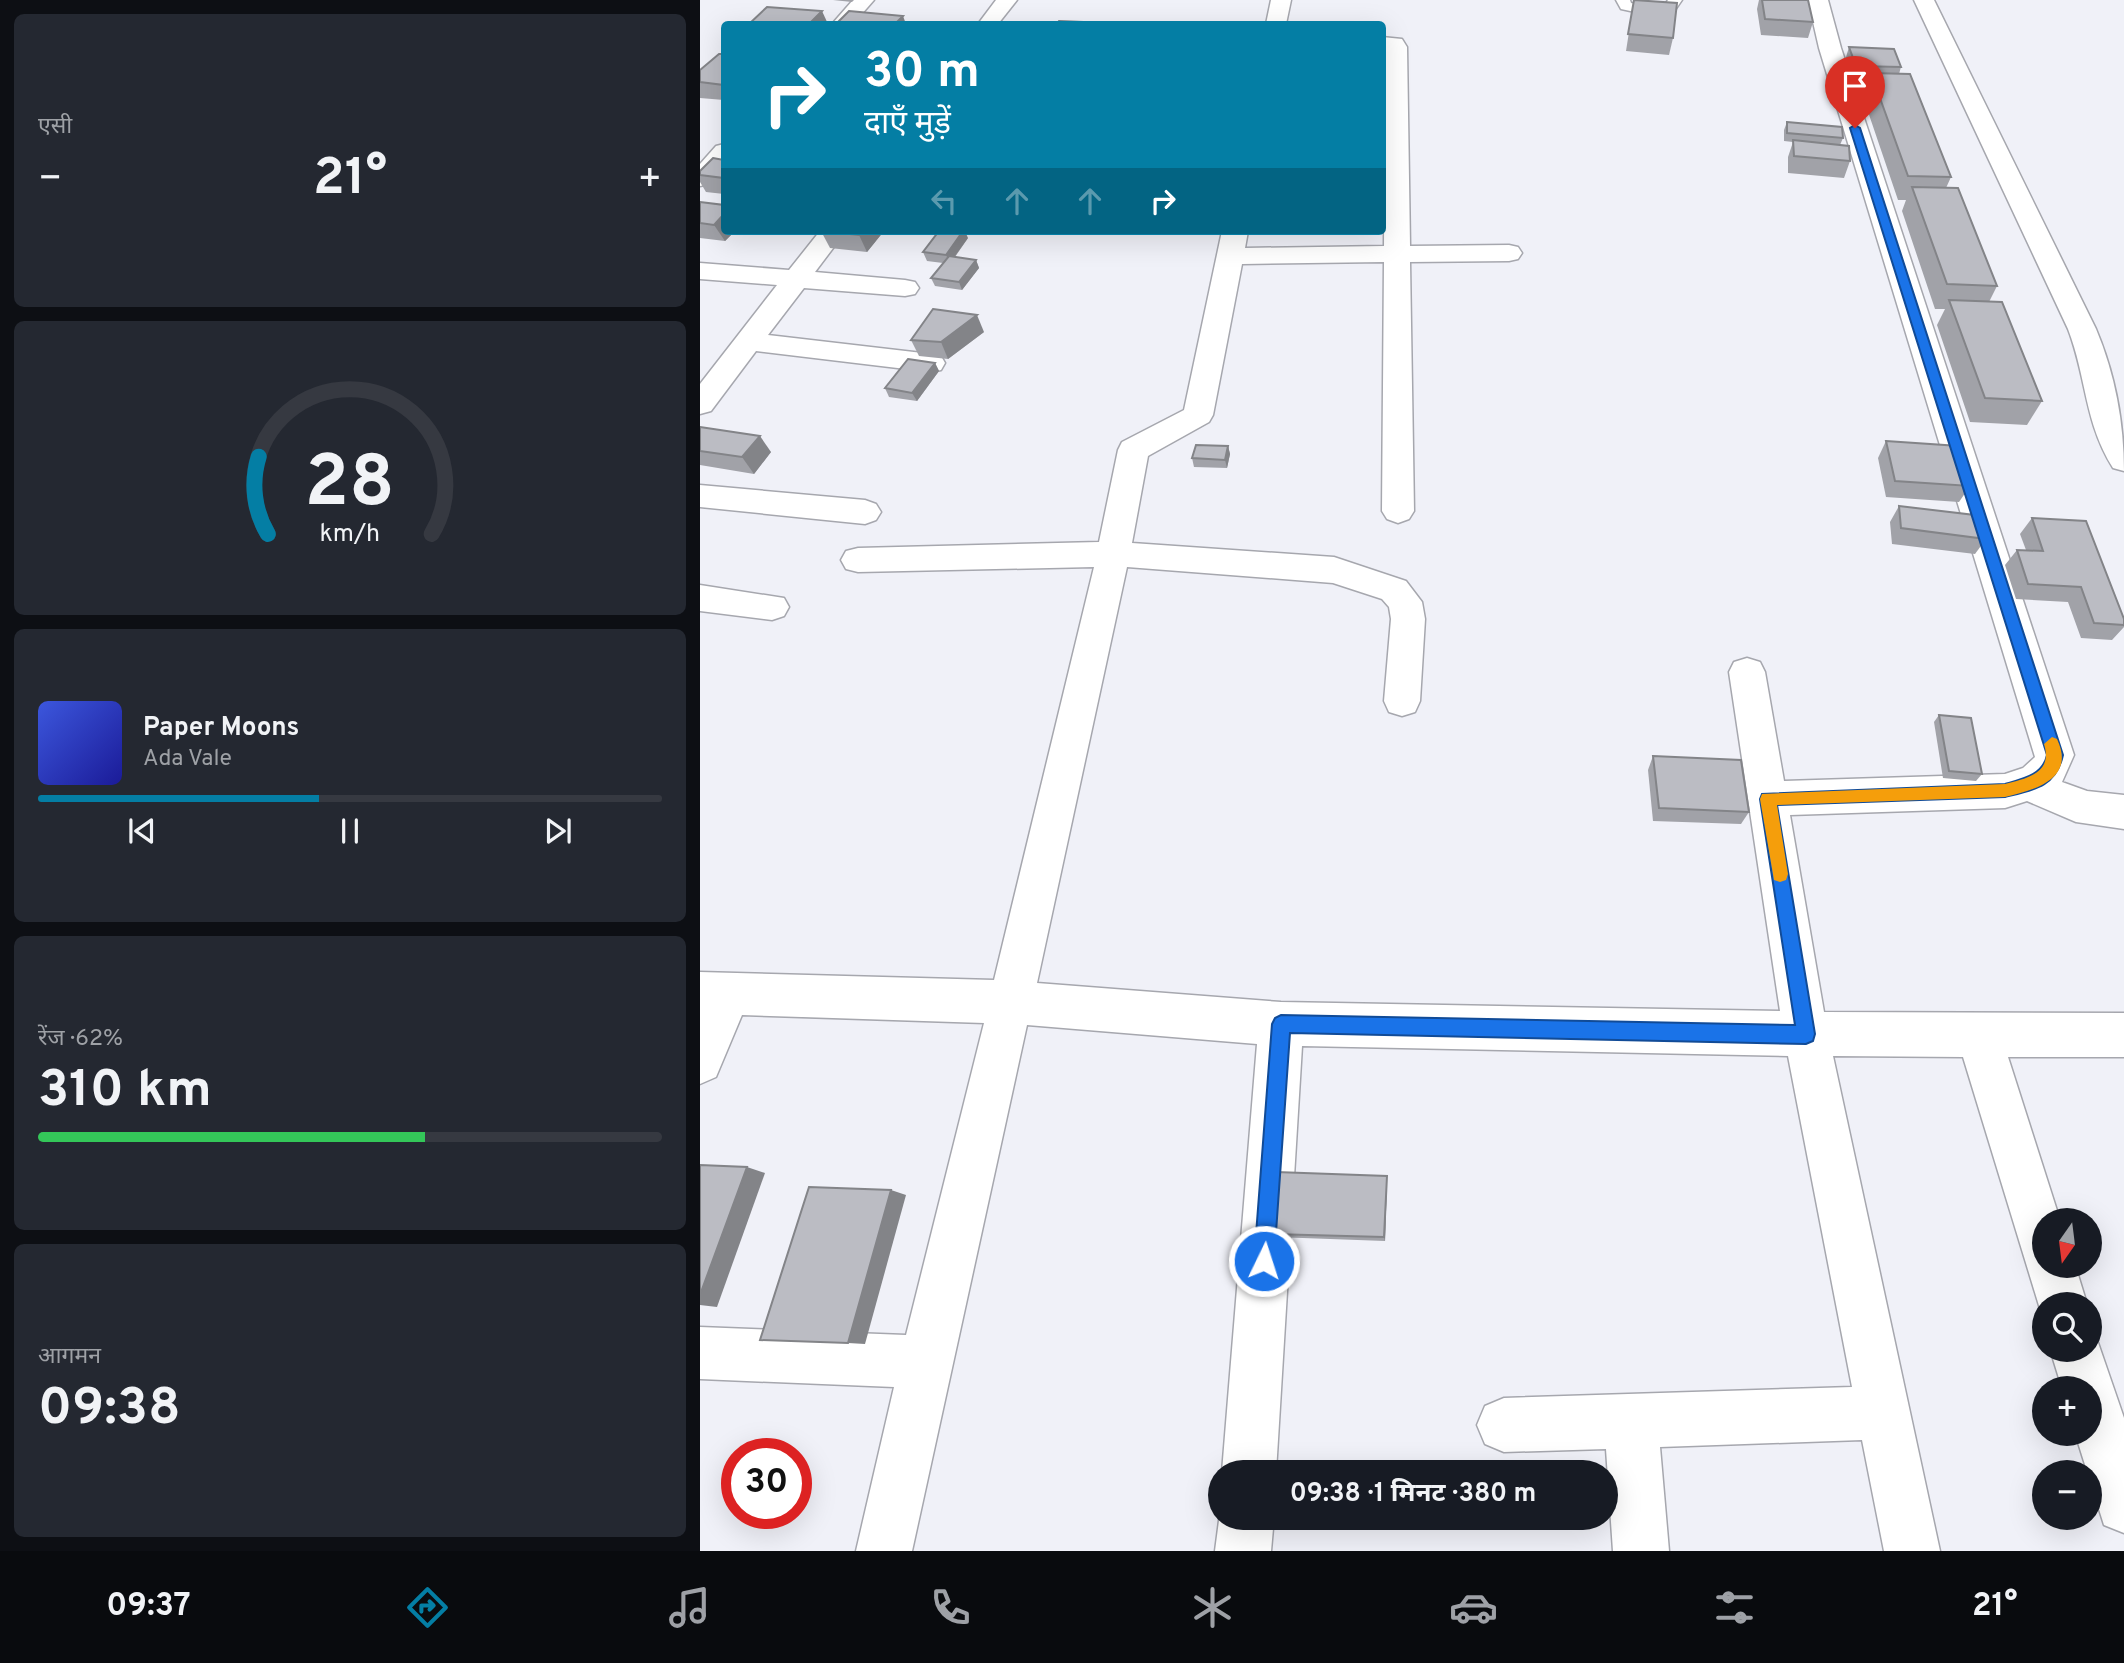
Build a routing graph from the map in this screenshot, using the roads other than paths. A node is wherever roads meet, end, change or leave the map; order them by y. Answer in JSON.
{"nodes":[{"id":1,"x":864,"y":0,"type":"edge"},
{"id":2,"x":1007,"y":0,"type":"edge"},
{"id":3,"x":1281,"y":0,"type":"edge"},
{"id":4,"x":1623,"y":0,"type":"edge"},
{"id":5,"x":1675,"y":0,"type":"edge"},
{"id":6,"x":1818,"y":0,"type":"edge"},
{"id":7,"x":1924,"y":0,"type":"edge"},
{"id":8,"x":845,"y":21,"type":"edge"},
{"id":9,"x":990,"y":21,"type":"edge"},
{"id":10,"x":1277,"y":21,"type":"edge"},
{"id":11,"x":1386,"y":43,"type":"edge"},
{"id":12,"x":721,"y":154,"type":"edge"},
{"id":13,"x":700,"y":179,"type":"edge"},
{"id":14,"x":830,"y":235,"type":"edge"},
{"id":15,"x":1232,"y":244,"type":"edge"},
{"id":16,"x":1509,"y":253,"type":"dead end"},
{"id":17,"x":1396,"y":255,"type":"junction"},
{"id":18,"x":700,"y":271,"type":"edge"},
{"id":19,"x":794,"y":280,"type":"junction"},
{"id":20,"x":905,"y":288,"type":"dead end"},
{"id":21,"x":747,"y":341,"type":"junction"},
{"id":22,"x":931,"y":363,"type":"edge"},
{"id":23,"x":700,"y":404,"type":"edge"},
{"id":24,"x":2124,"y":460,"type":"edge"},
{"id":25,"x":700,"y":496,"type":"edge"},
{"id":26,"x":1398,"y":511,"type":"dead end"},
{"id":27,"x":865,"y":512,"type":"dead end"},
{"id":28,"x":1115,"y":554,"type":"junction"},
{"id":29,"x":858,"y":560,"type":"dead end"},
{"id":30,"x":700,"y":598,"type":"edge"},
{"id":31,"x":772,"y":607,"type":"dead end"},
{"id":32,"x":1747,"y":673,"type":"dead end"},
{"id":33,"x":1402,"y":701,"type":"dead end"},
{"id":34,"x":2033,"y":784,"type":"junction"},
{"id":35,"x":1768,"y":799,"type":"junction"},
{"id":36,"x":2124,"y":812,"type":"edge"},
{"id":37,"x":715,"y":993,"type":"edge"},
{"id":38,"x":1012,"y":1002,"type":"junction"},
{"id":39,"x":1281,"y":1024,"type":"junction"},
{"id":40,"x":1806,"y":1034,"type":"junction"},
{"id":41,"x":2124,"y":1035,"type":"edge"},
{"id":42,"x":1979,"y":1036,"type":"junction"},
{"id":43,"x":700,"y":1061,"type":"edge"},
{"id":44,"x":2032,"y":1208,"type":"edge"},
{"id":45,"x":700,"y":1353,"type":"edge"},
{"id":46,"x":924,"y":1362,"type":"junction"},
{"id":47,"x":1884,"y":1413,"type":"junction"},
{"id":48,"x":1631,"y":1421,"type":"junction"},
{"id":49,"x":1504,"y":1425,"type":"dead end"},
{"id":50,"x":2102,"y":1433,"type":"edge"},
{"id":51,"x":1250,"y":1460,"type":"edge"},
{"id":52,"x":2124,"y":1505,"type":"edge"},
{"id":53,"x":1244,"y":1530,"type":"edge"},
{"id":54,"x":884,"y":1551,"type":"edge"},
{"id":55,"x":1243,"y":1551,"type":"edge"},
{"id":56,"x":1641,"y":1551,"type":"edge"},
{"id":57,"x":1912,"y":1551,"type":"edge"}],
"edges":[{"from":1,"to":8,"type":"street"},
{"from":2,"to":9,"type":"street"},
{"from":3,"to":10,"type":"street"},
{"from":4,"to":5,"type":"lane"},
{"from":6,"to":34,"type":"street"},
{"from":7,"to":24,"type":"street"},
{"from":11,"to":17,"type":"street"},
{"from":12,"to":13,"type":"street"},
{"from":14,"to":19,"type":"street"},
{"from":15,"to":17,"type":"street"},
{"from":15,"to":28,"type":"street"},
{"from":16,"to":17,"type":"street"},
{"from":17,"to":26,"type":"street"},
{"from":18,"to":19,"type":"street"},
{"from":19,"to":20,"type":"street"},
{"from":19,"to":21,"type":"street"},
{"from":21,"to":22,"type":"street"},
{"from":21,"to":23,"type":"street"},
{"from":25,"to":27,"type":"street"},
{"from":28,"to":29,"type":"street"},
{"from":28,"to":33,"type":"street"},
{"from":28,"to":38,"type":"street"},
{"from":30,"to":31,"type":"street"},
{"from":32,"to":35,"type":"street"},
{"from":34,"to":35,"type":"street"},
{"from":34,"to":36,"type":"street"},
{"from":35,"to":40,"type":"street"},
{"from":37,"to":38,"type":"street"},
{"from":37,"to":43,"type":"street"},
{"from":38,"to":39,"type":"street"},
{"from":38,"to":46,"type":"street"},
{"from":39,"to":40,"type":"street"},
{"from":39,"to":51,"type":"street"},
{"from":40,"to":42,"type":"street"},
{"from":40,"to":47,"type":"street"},
{"from":41,"to":42,"type":"street"},
{"from":42,"to":44,"type":"street"},
{"from":45,"to":46,"type":"street"},
{"from":46,"to":54,"type":"street"},
{"from":47,"to":48,"type":"street"},
{"from":47,"to":57,"type":"street"},
{"from":48,"to":49,"type":"street"},
{"from":48,"to":56,"type":"street"},
{"from":50,"to":52,"type":"street"},
{"from":53,"to":55,"type":"street"}]}
